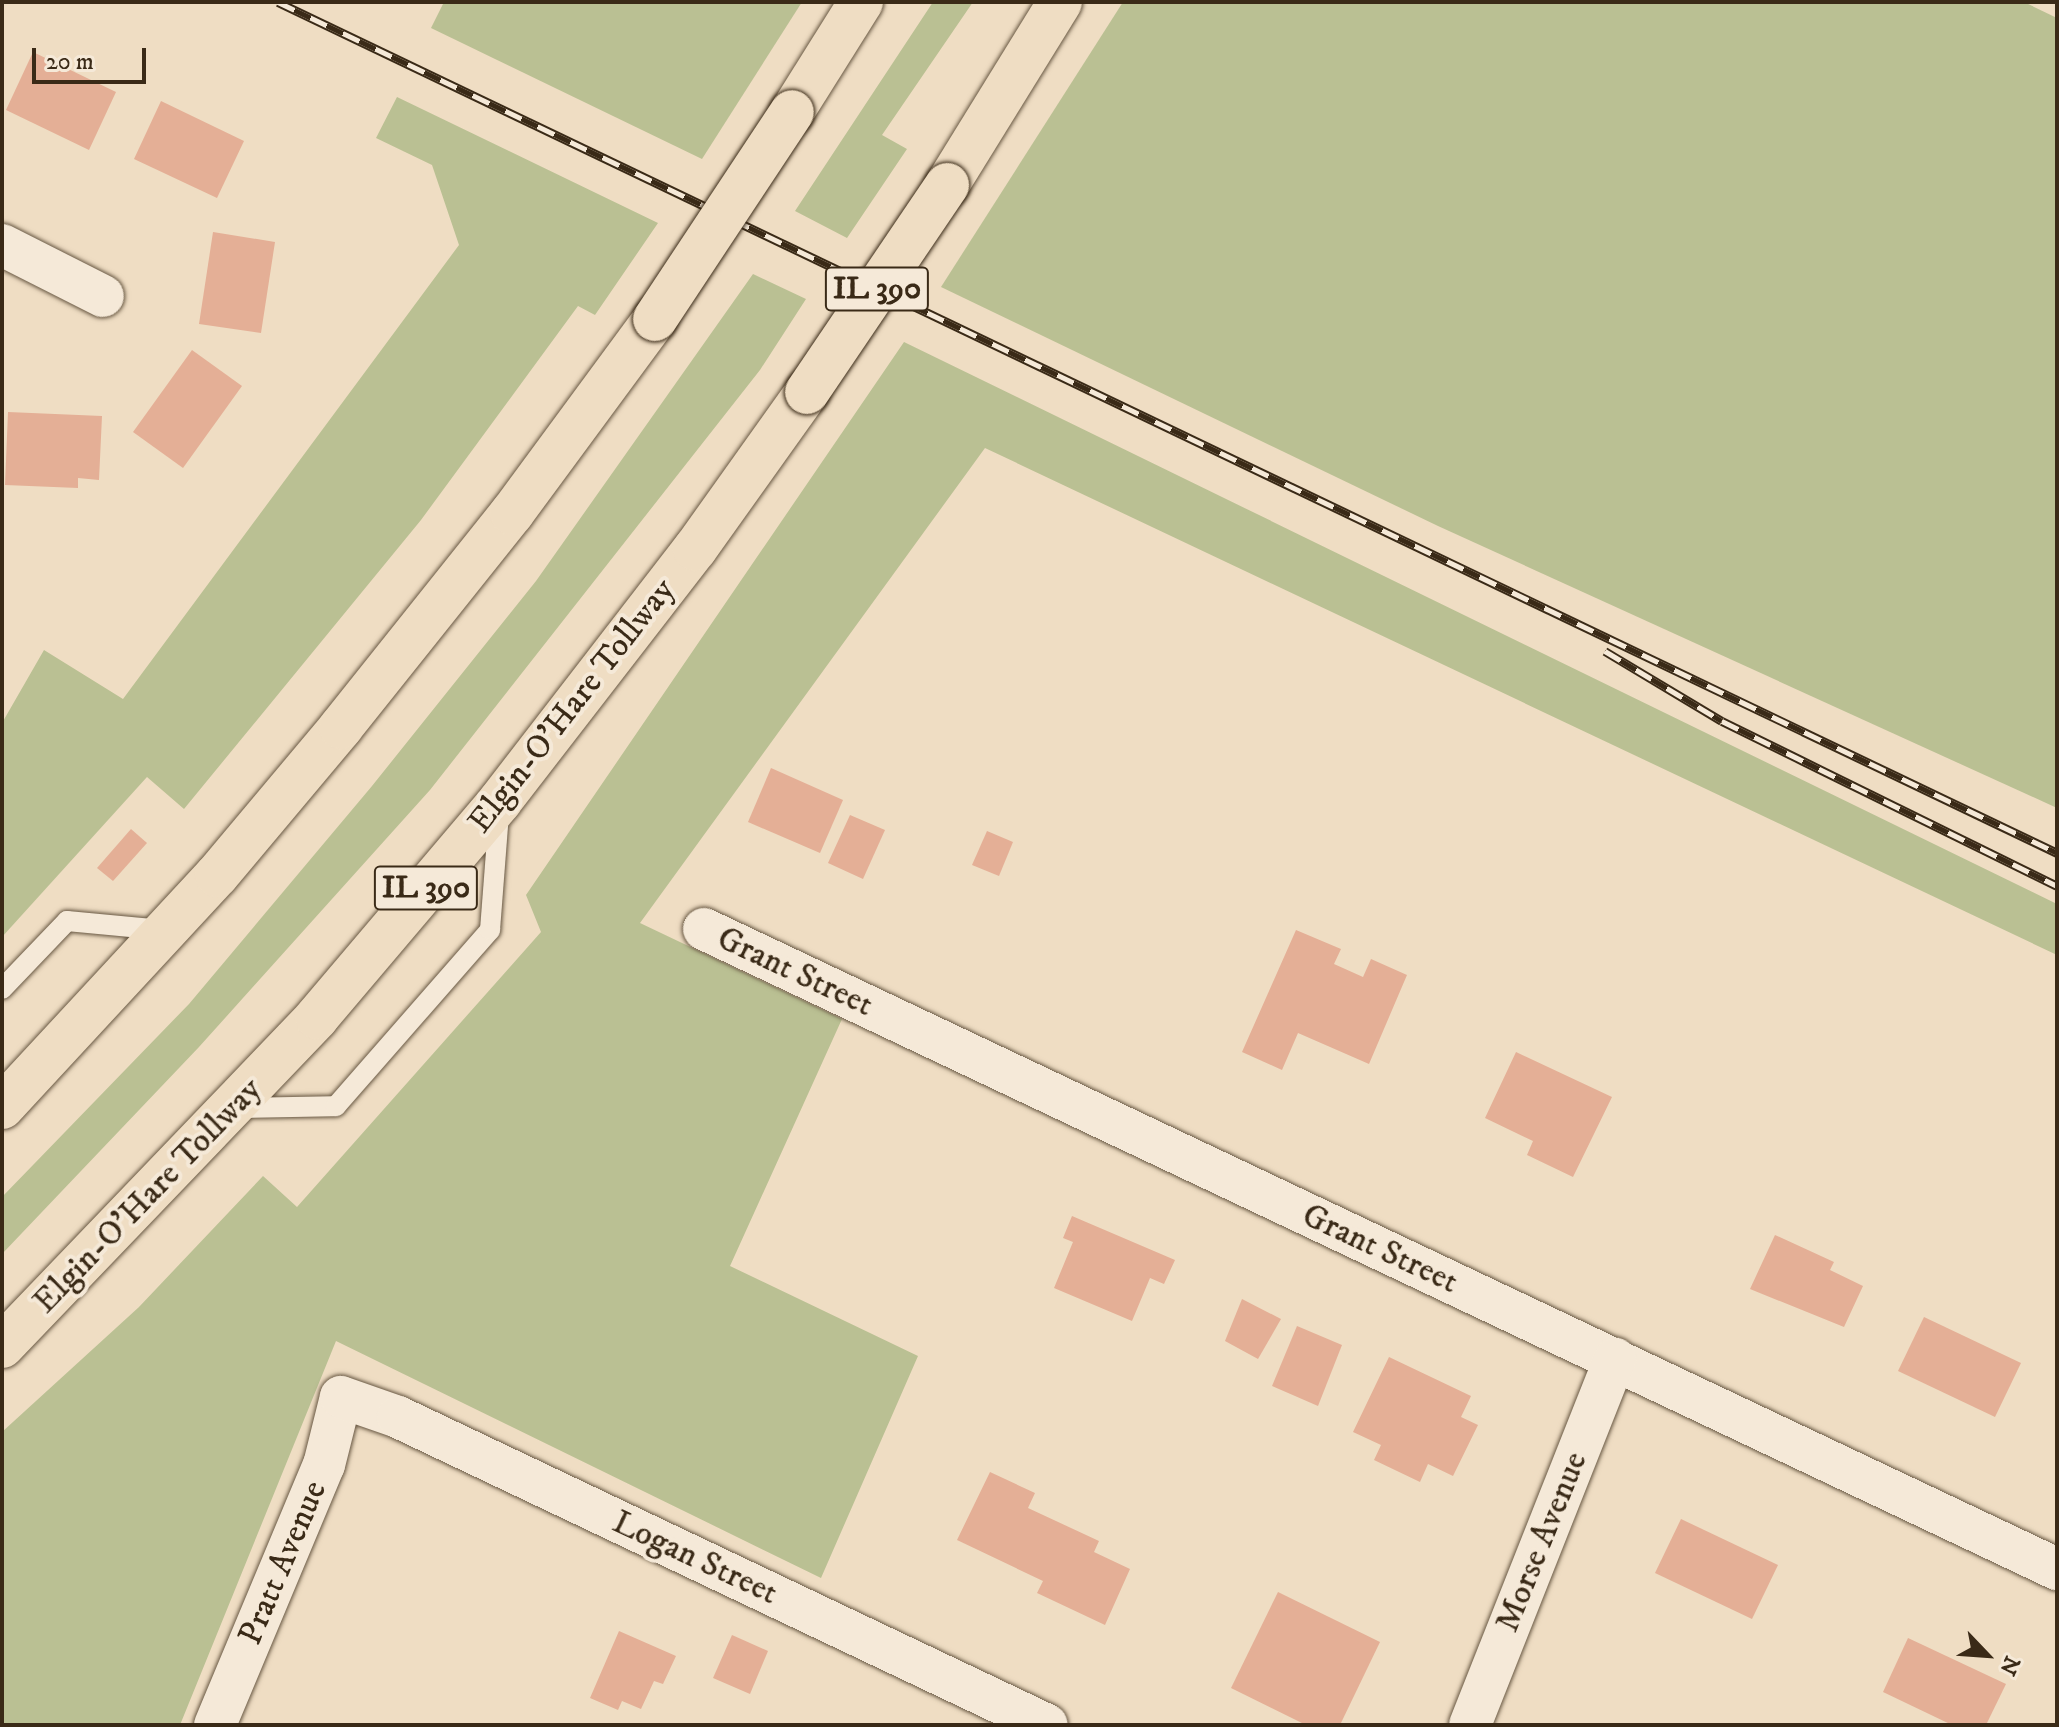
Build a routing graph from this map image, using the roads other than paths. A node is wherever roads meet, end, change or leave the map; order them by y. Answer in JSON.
{"nodes":[{"id":1,"x":861,"y":2,"type":"edge"},
{"id":2,"x":1060,"y":2,"type":"edge"},
{"id":3,"x":2,"y":245,"type":"edge"},
{"id":4,"x":103,"y":296,"type":"dead end"},
{"id":5,"x":500,"y":801,"type":"junction"},
{"id":6,"x":704,"y":929,"type":"dead end"},
{"id":7,"x":166,"y":930,"type":"junction"},
{"id":8,"x":2,"y":989,"type":"edge"},
{"id":9,"x":2,"y":1107,"type":"edge"},
{"id":10,"x":232,"y":1108,"type":"junction"},
{"id":11,"x":2,"y":1346,"type":"edge"},
{"id":12,"x":1615,"y":1359,"type":"junction"},
{"id":13,"x":341,"y":1397,"type":"joint"},
{"id":14,"x":2057,"y":1569,"type":"edge"},
{"id":15,"x":215,"y":1725,"type":"edge"},
{"id":16,"x":1047,"y":1725,"type":"edge"},
{"id":17,"x":1470,"y":1725,"type":"edge"}],
"edges":[{"from":1,"to":7,"type":"highway","bridge":true},
{"from":2,"to":5,"type":"highway","name":"Elgin-O'Hare Tollway","number":"IL 390","bridge":true},
{"from":3,"to":4,"type":"street"},
{"from":5,"to":10,"type":"highway","name":"Elgin-O'Hare Tollway","number":"IL 390"},
{"from":5,"to":10,"type":"lane"},
{"from":6,"to":12,"type":"street","name":"Grant Street"},
{"from":7,"to":8,"type":"lane"},
{"from":7,"to":9,"type":"highway"},
{"from":10,"to":11,"type":"highway","name":"Elgin-O'Hare Tollway","number":"IL 390"},
{"from":12,"to":14,"type":"street","name":"Grant Street"},
{"from":12,"to":17,"type":"street","name":"Morse Avenue"},
{"from":13,"to":15,"type":"street","name":"Pratt Avenue"},
{"from":13,"to":16,"type":"street","name":"Logan Street"}]}
